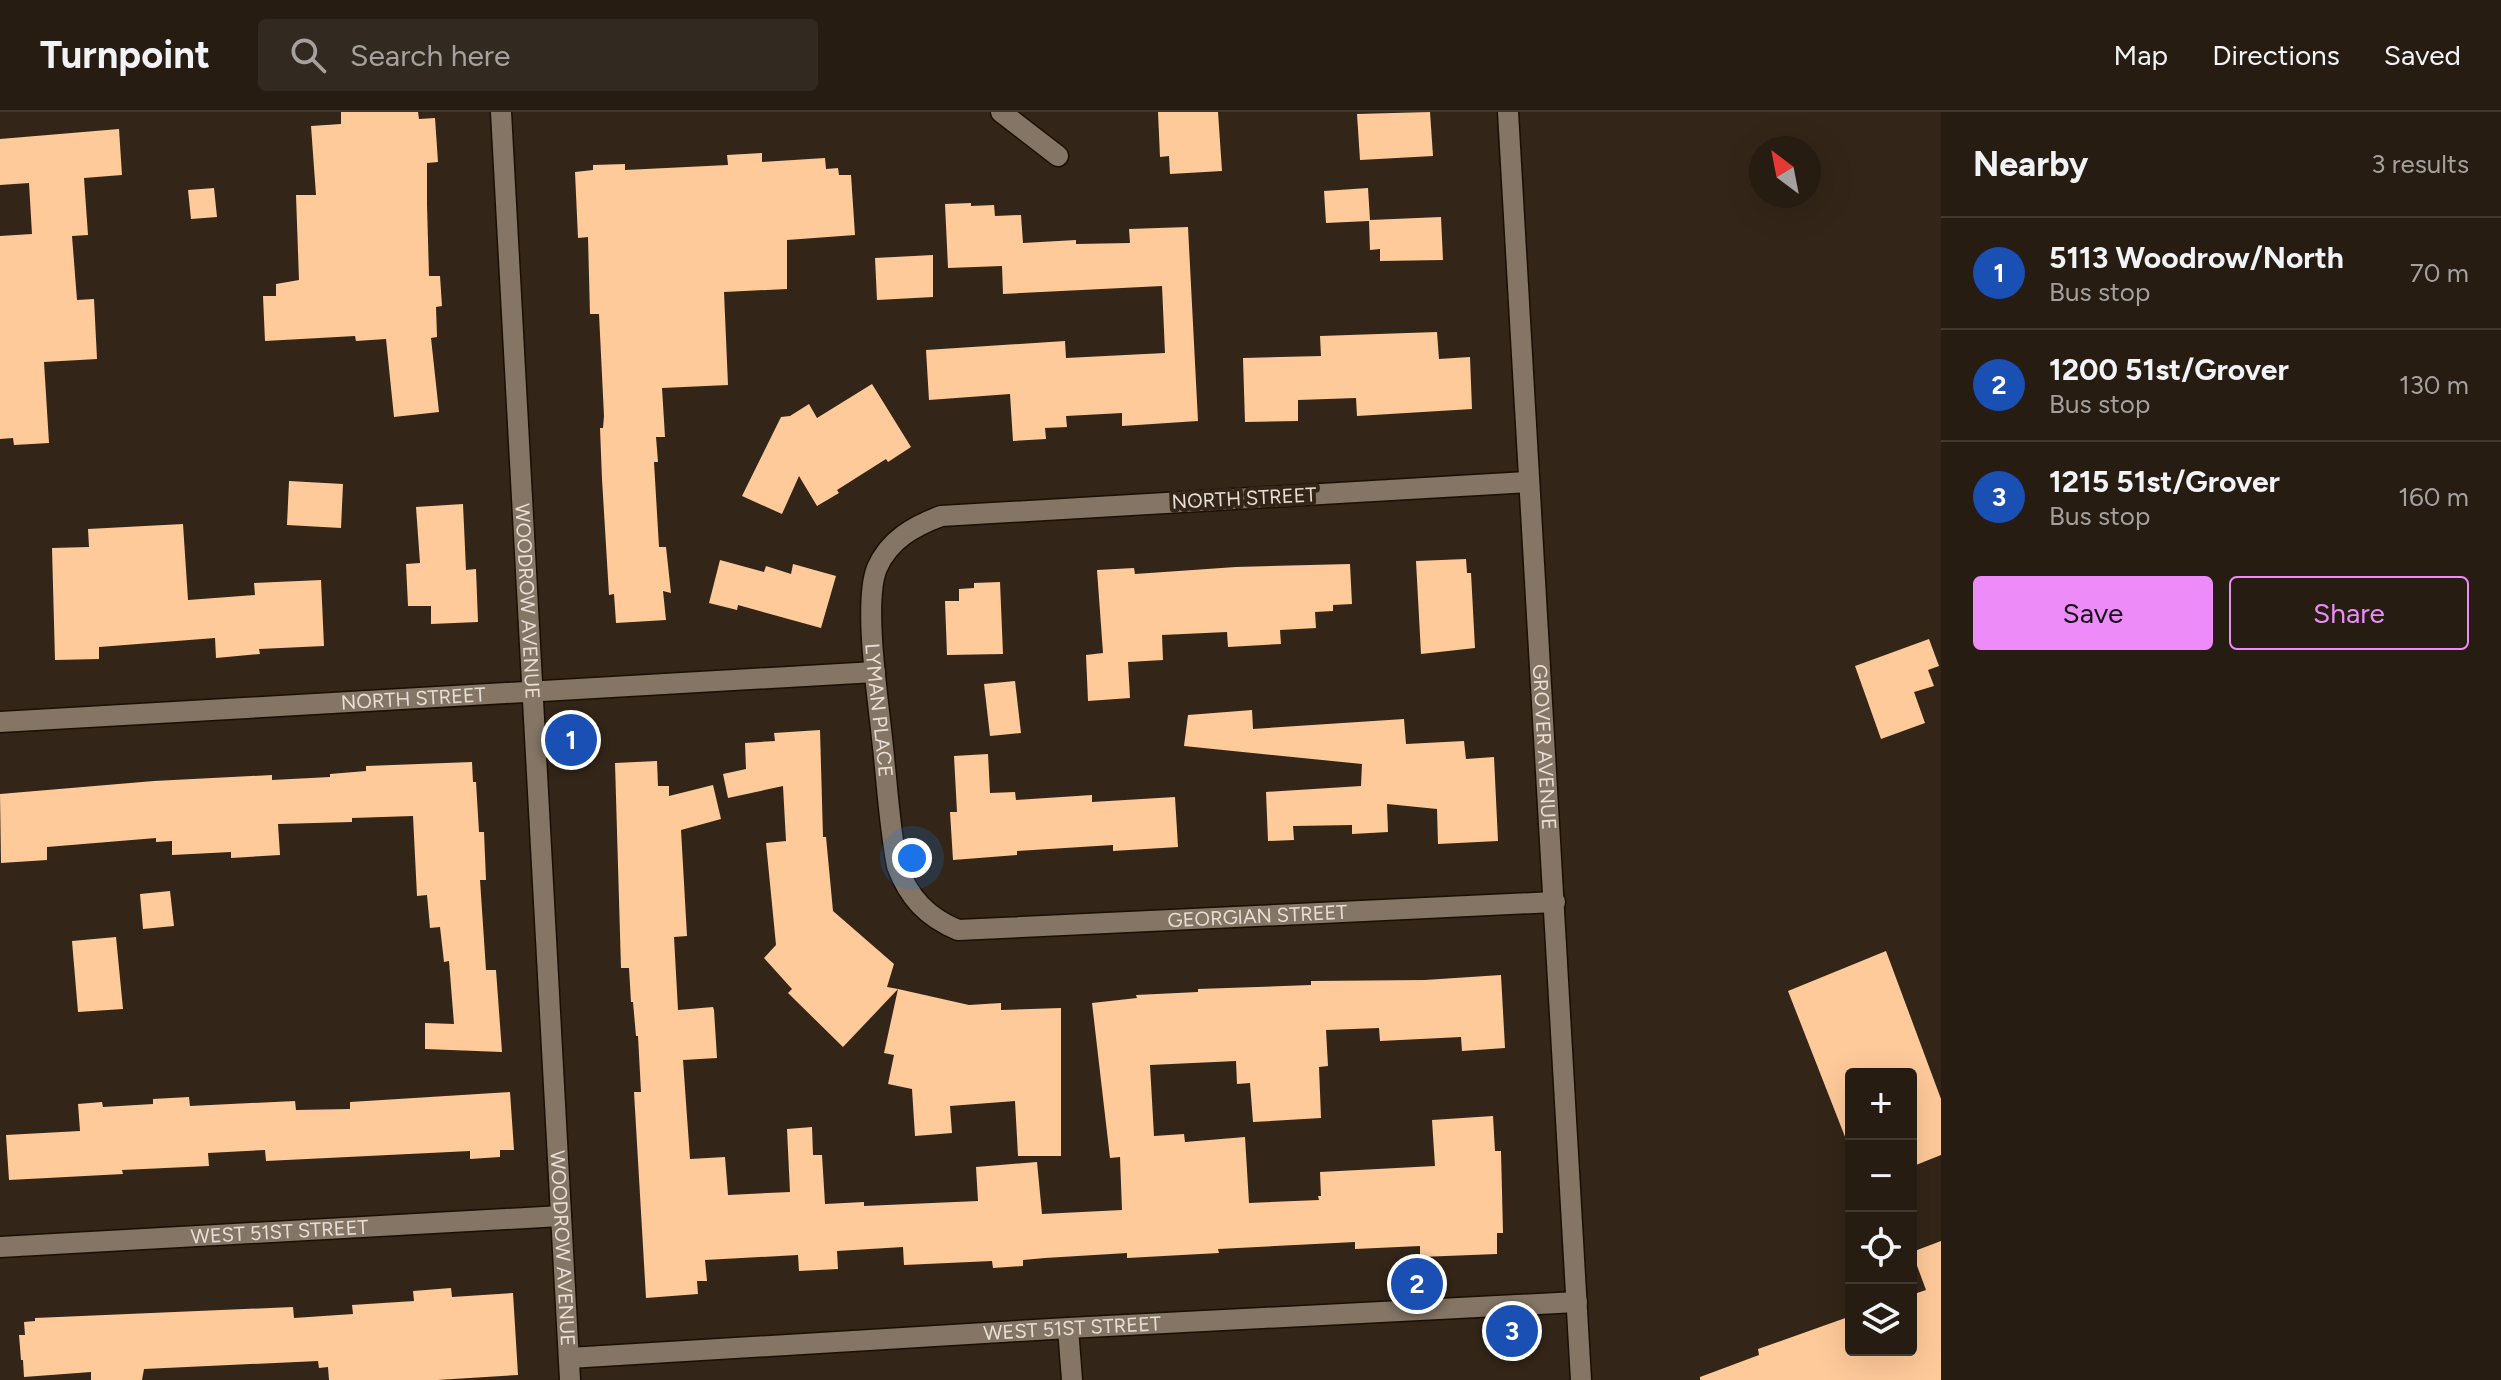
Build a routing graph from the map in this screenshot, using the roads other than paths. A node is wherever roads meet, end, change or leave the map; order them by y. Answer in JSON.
{"nodes":[{"id":1,"x":501,"y":112,"type":"edge"},
{"id":2,"x":1001,"y":112,"type":"edge"},
{"id":3,"x":1508,"y":112,"type":"edge"},
{"id":4,"x":1058,"y":156,"type":"dead end"},
{"id":5,"x":1528,"y":482,"type":"junction"},
{"id":6,"x":960,"y":514,"type":"joint"},
{"id":7,"x":875,"y":672,"type":"junction"},
{"id":8,"x":532,"y":691,"type":"junction"},
{"id":9,"x":0,"y":722,"type":"edge"},
{"id":10,"x":1555,"y":902,"type":"junction"},
{"id":11,"x":958,"y":930,"type":"joint"},
{"id":12,"x":561,"y":1216,"type":"junction"},
{"id":13,"x":0,"y":1247,"type":"edge"},
{"id":14,"x":1577,"y":1302,"type":"junction"},
{"id":15,"x":1068,"y":1328,"type":"junction"},
{"id":16,"x":569,"y":1358,"type":"junction"},
{"id":17,"x":570,"y":1380,"type":"edge"},
{"id":18,"x":1072,"y":1380,"type":"edge"},
{"id":19,"x":1581,"y":1380,"type":"edge"}],
"edges":[{"from":1,"to":8,"type":"street","name":"WOODROW AVENUE"},
{"from":2,"to":4,"type":"street"},
{"from":3,"to":5,"type":"street","name":"GROVER AVENUE"},
{"from":5,"to":6,"type":"street","name":"NORTH STREET"},
{"from":5,"to":10,"type":"street","name":"GROVER AVENUE"},
{"from":6,"to":7,"type":"street","name":"LYMAN PLACE"},
{"from":7,"to":8,"type":"street","name":"NORTH STREET"},
{"from":7,"to":11,"type":"street","name":"LYMAN PLACE"},
{"from":8,"to":9,"type":"street","name":"NORTH STREET"},
{"from":8,"to":12,"type":"street","name":"WOODROW AVENUE"},
{"from":10,"to":11,"type":"street","name":"GEORGIAN STREET"},
{"from":10,"to":14,"type":"street","name":"GROVER AVENUE"},
{"from":12,"to":13,"type":"street","name":"WEST 51ST STREET"},
{"from":12,"to":16,"type":"street","name":"WOODROW AVENUE"},
{"from":14,"to":15,"type":"street","name":"WEST 51ST STREET"},
{"from":14,"to":19,"type":"street","name":"GROVER AVENUE"},
{"from":15,"to":16,"type":"street","name":"WEST 51ST STREET"},
{"from":15,"to":18,"type":"street"},
{"from":16,"to":17,"type":"street","name":"WOODROW AVENUE"}]}
